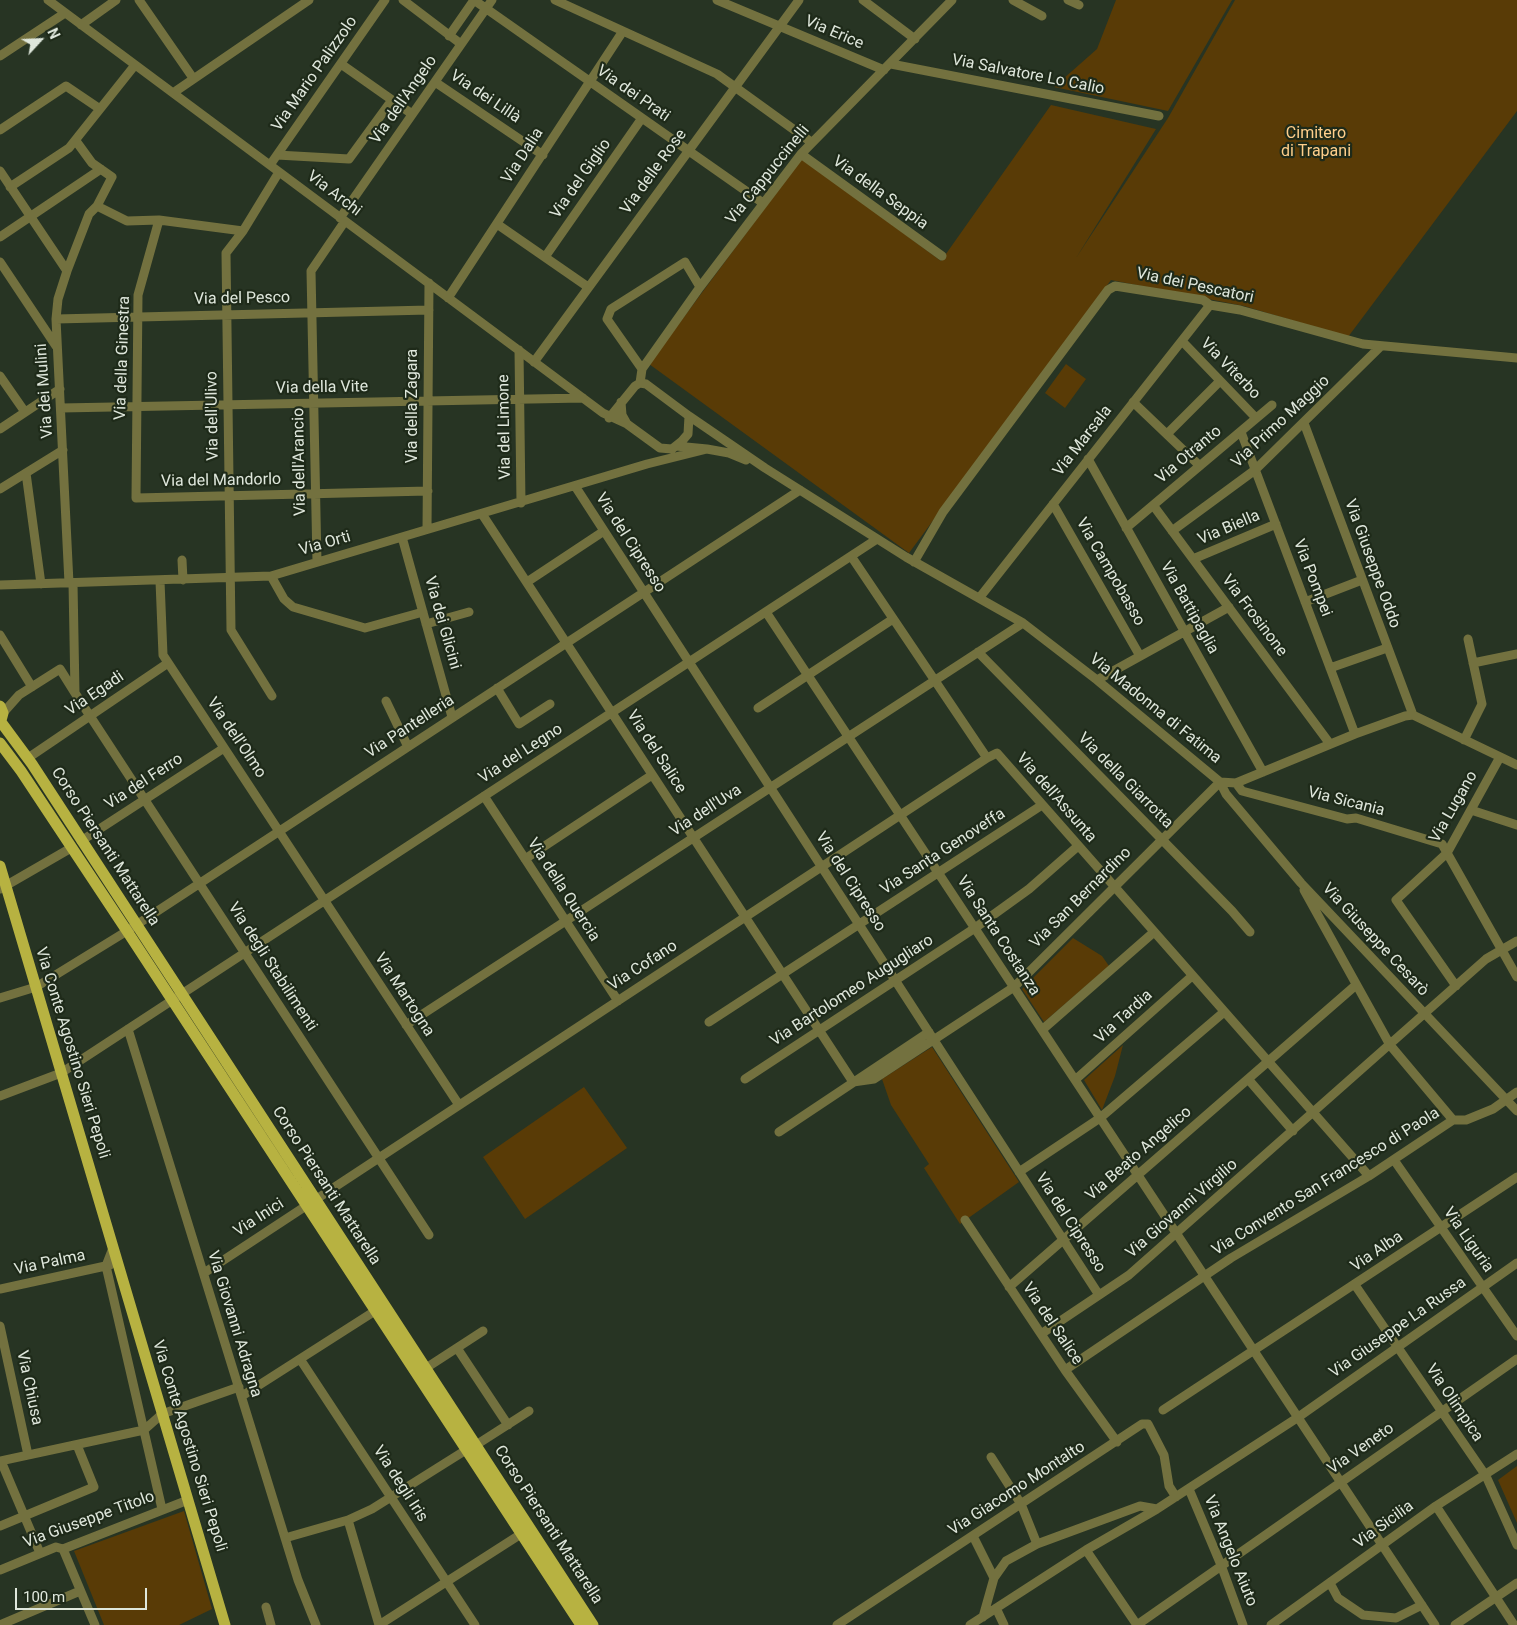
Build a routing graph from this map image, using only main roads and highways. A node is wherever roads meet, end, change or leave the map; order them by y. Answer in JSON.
{"nodes":[{"id":1,"x":3,"y":714,"type":"edge"},
{"id":2,"x":0,"y":743,"type":"edge"},
{"id":3,"x":0,"y":866,"type":"edge"},
{"id":4,"x":3,"y":888,"type":"edge"},
{"id":5,"x":311,"y":1202,"type":"junction"},
{"id":6,"x":471,"y":1448,"type":"junction"},
{"id":7,"x":571,"y":1600,"type":"junction"},
{"id":8,"x":225,"y":1625,"type":"edge"},
{"id":9,"x":581,"y":1625,"type":"edge"},
{"id":10,"x":594,"y":1625,"type":"edge"}],
"edges":[{"from":1,"to":5,"type":"main road","name":"Corso Piersanti Mattarella"},
{"from":2,"to":5,"type":"main road","name":"Corso Piersanti Mattarella"},
{"from":3,"to":4,"type":"main road","name":"Via Conte Agostino Sieri Pepoli"},
{"from":4,"to":8,"type":"main road","name":"Via Conte Agostino Sieri Pepoli"},
{"from":5,"to":6,"type":"main road","name":"Corso Piersanti Mattarella"},
{"from":5,"to":6,"type":"main road","name":"Corso Piersanti Mattarella"},
{"from":6,"to":7,"type":"main road","name":"Corso Piersanti Mattarella"},
{"from":6,"to":7,"type":"main road","name":"Corso Piersanti Mattarella"},
{"from":7,"to":9,"type":"main road","name":"Corso Piersanti Mattarella"},
{"from":7,"to":10,"type":"main road","name":"Corso Piersanti Mattarella"}]}
